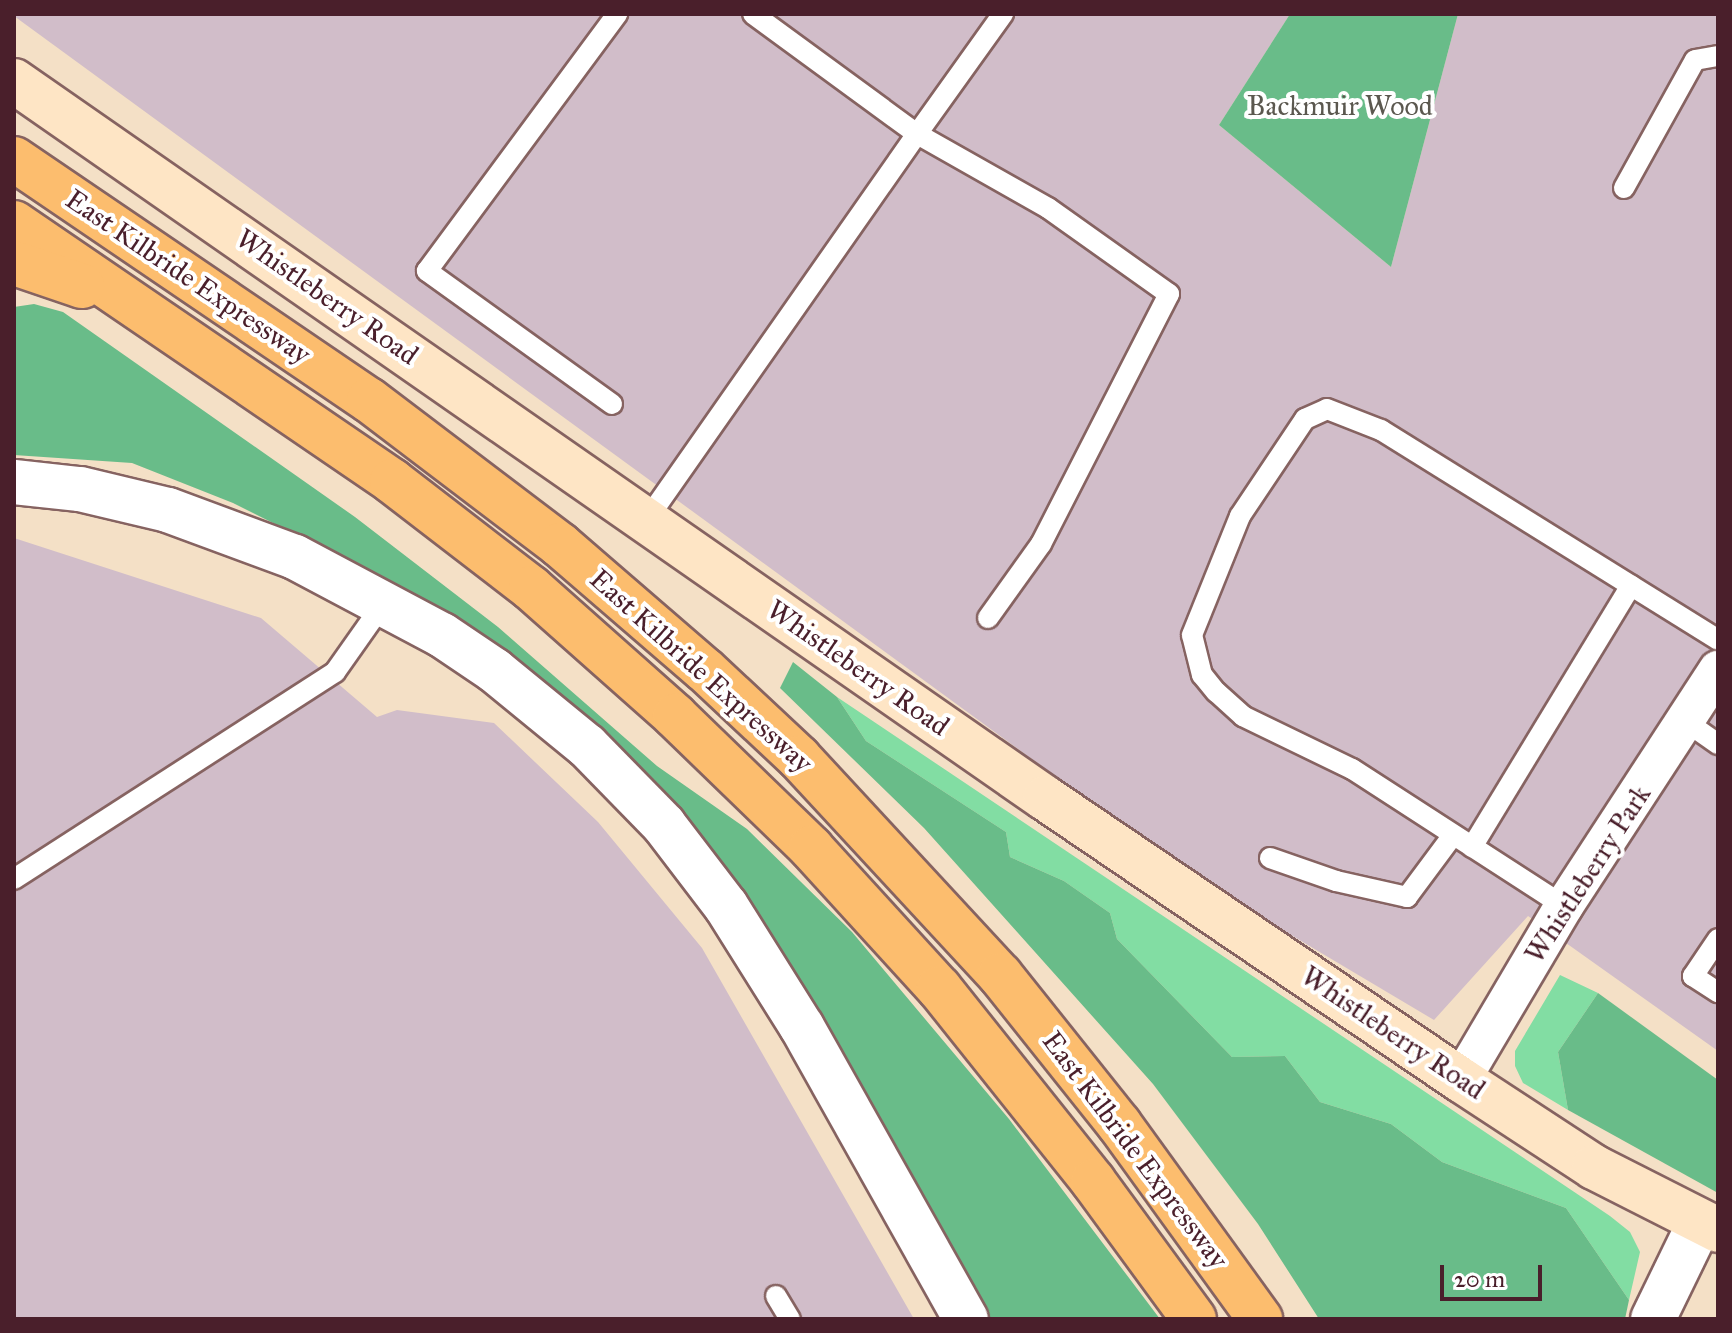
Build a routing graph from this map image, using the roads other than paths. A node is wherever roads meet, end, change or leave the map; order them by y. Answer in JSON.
{"nodes":[{"id":1,"x":617,"y":14,"type":"edge"},
{"id":2,"x":753,"y":14,"type":"edge"},
{"id":3,"x":1003,"y":14,"type":"edge"},
{"id":4,"x":778,"y":22,"type":"edge"},
{"id":5,"x":1718,"y":56,"type":"edge"},
{"id":6,"x":14,"y":81,"type":"edge"},
{"id":7,"x":917,"y":134,"type":"junction"},
{"id":8,"x":14,"y":159,"type":"edge"},
{"id":9,"x":1624,"y":188,"type":"dead end"},
{"id":10,"x":14,"y":223,"type":"edge"},
{"id":11,"x":14,"y":263,"type":"edge"},
{"id":12,"x":119,"y":294,"type":"junction"},
{"id":13,"x":612,"y":404,"type":"dead end"},
{"id":14,"x":14,"y":482,"type":"edge"},
{"id":15,"x":648,"y":518,"type":"junction"},
{"id":16,"x":1631,"y":586,"type":"junction"},
{"id":17,"x":385,"y":601,"type":"junction"},
{"id":18,"x":988,"y":618,"type":"dead end"},
{"id":19,"x":1718,"y":640,"type":"edge"},
{"id":20,"x":1718,"y":670,"type":"edge"},
{"id":21,"x":1703,"y":733,"type":"edge"},
{"id":22,"x":1453,"y":835,"type":"junction"},
{"id":23,"x":1472,"y":847,"type":"junction"},
{"id":24,"x":1270,"y":858,"type":"dead end"},
{"id":25,"x":14,"y":879,"type":"edge"},
{"id":26,"x":1564,"y":906,"type":"junction"},
{"id":27,"x":1718,"y":939,"type":"edge"},
{"id":28,"x":1718,"y":992,"type":"edge"},
{"id":29,"x":1461,"y":1080,"type":"junction"},
{"id":30,"x":1709,"y":1226,"type":"edge"},
{"id":31,"x":776,"y":1296,"type":"dead end"},
{"id":32,"x":790,"y":1319,"type":"edge"},
{"id":33,"x":966,"y":1319,"type":"edge"},
{"id":34,"x":1194,"y":1319,"type":"edge"},
{"id":35,"x":1260,"y":1319,"type":"edge"},
{"id":36,"x":1653,"y":1319,"type":"edge"}],
"edges":[{"from":1,"to":13,"type":"lane"},
{"from":2,"to":4,"type":"lane"},
{"from":3,"to":7,"type":"lane"},
{"from":4,"to":7,"type":"lane"},
{"from":5,"to":9,"type":"lane"},
{"from":6,"to":15,"type":"main road","name":"Whistleberry Road"},
{"from":7,"to":15,"type":"lane"},
{"from":7,"to":18,"type":"lane"},
{"from":8,"to":35,"type":"highway","name":"East Kilbride Expressway"},
{"from":10,"to":12,"type":"highway","name":"East Kilbride Expressway"},
{"from":11,"to":12,"type":"highway"},
{"from":12,"to":34,"type":"highway","name":"East Kilbride Expressway"},
{"from":14,"to":17,"type":"street"},
{"from":15,"to":29,"type":"main road","name":"Whistleberry Road"},
{"from":16,"to":19,"type":"lane"},
{"from":16,"to":22,"type":"lane"},
{"from":16,"to":23,"type":"lane"},
{"from":17,"to":25,"type":"lane"},
{"from":17,"to":33,"type":"street"},
{"from":20,"to":21,"type":"street","name":"Whistleberry Park"},
{"from":21,"to":26,"type":"street","name":"Whistleberry Park"},
{"from":22,"to":23,"type":"lane"},
{"from":22,"to":24,"type":"lane"},
{"from":23,"to":26,"type":"lane"},
{"from":26,"to":29,"type":"street","name":"Whistleberry Park"},
{"from":27,"to":28,"type":"lane"},
{"from":29,"to":30,"type":"main road","name":"Whistleberry Road"},
{"from":30,"to":36,"type":"street"},
{"from":31,"to":32,"type":"lane"}]}
